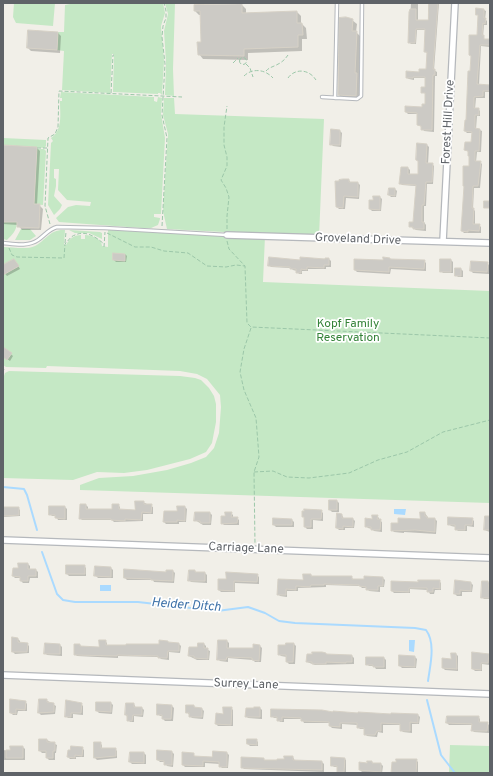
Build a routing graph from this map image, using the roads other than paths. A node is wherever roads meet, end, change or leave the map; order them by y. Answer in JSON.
{"nodes":[{"id":1,"x":337,"y":3,"type":"edge"},
{"id":2,"x":362,"y":3,"type":"edge"},
{"id":3,"x":455,"y":3,"type":"edge"},
{"id":4,"x":322,"y":97,"type":"dead end"},
{"id":5,"x":335,"y":98,"type":"junction"},
{"id":6,"x":227,"y":235,"type":"joint"},
{"id":7,"x":443,"y":241,"type":"junction"},
{"id":8,"x":3,"y":243,"type":"edge"},
{"id":9,"x":490,"y":243,"type":"edge"},
{"id":10,"x":3,"y":540,"type":"edge"},
{"id":11,"x":490,"y":558,"type":"edge"},
{"id":12,"x":3,"y":675,"type":"edge"},
{"id":13,"x":490,"y":694,"type":"edge"}],
"edges":[{"from":1,"to":5,"type":"lane"},
{"from":2,"to":5,"type":"lane"},
{"from":3,"to":7,"type":"street","name":"Forest Hill Drive"},
{"from":4,"to":5,"type":"lane"},
{"from":6,"to":7,"type":"street","name":"Groveland Drive"},
{"from":6,"to":8,"type":"lane"},
{"from":7,"to":9,"type":"street","name":"Groveland Drive"},
{"from":10,"to":11,"type":"street","name":"Carriage Lane"},
{"from":12,"to":13,"type":"street","name":"Surrey Lane"}]}
